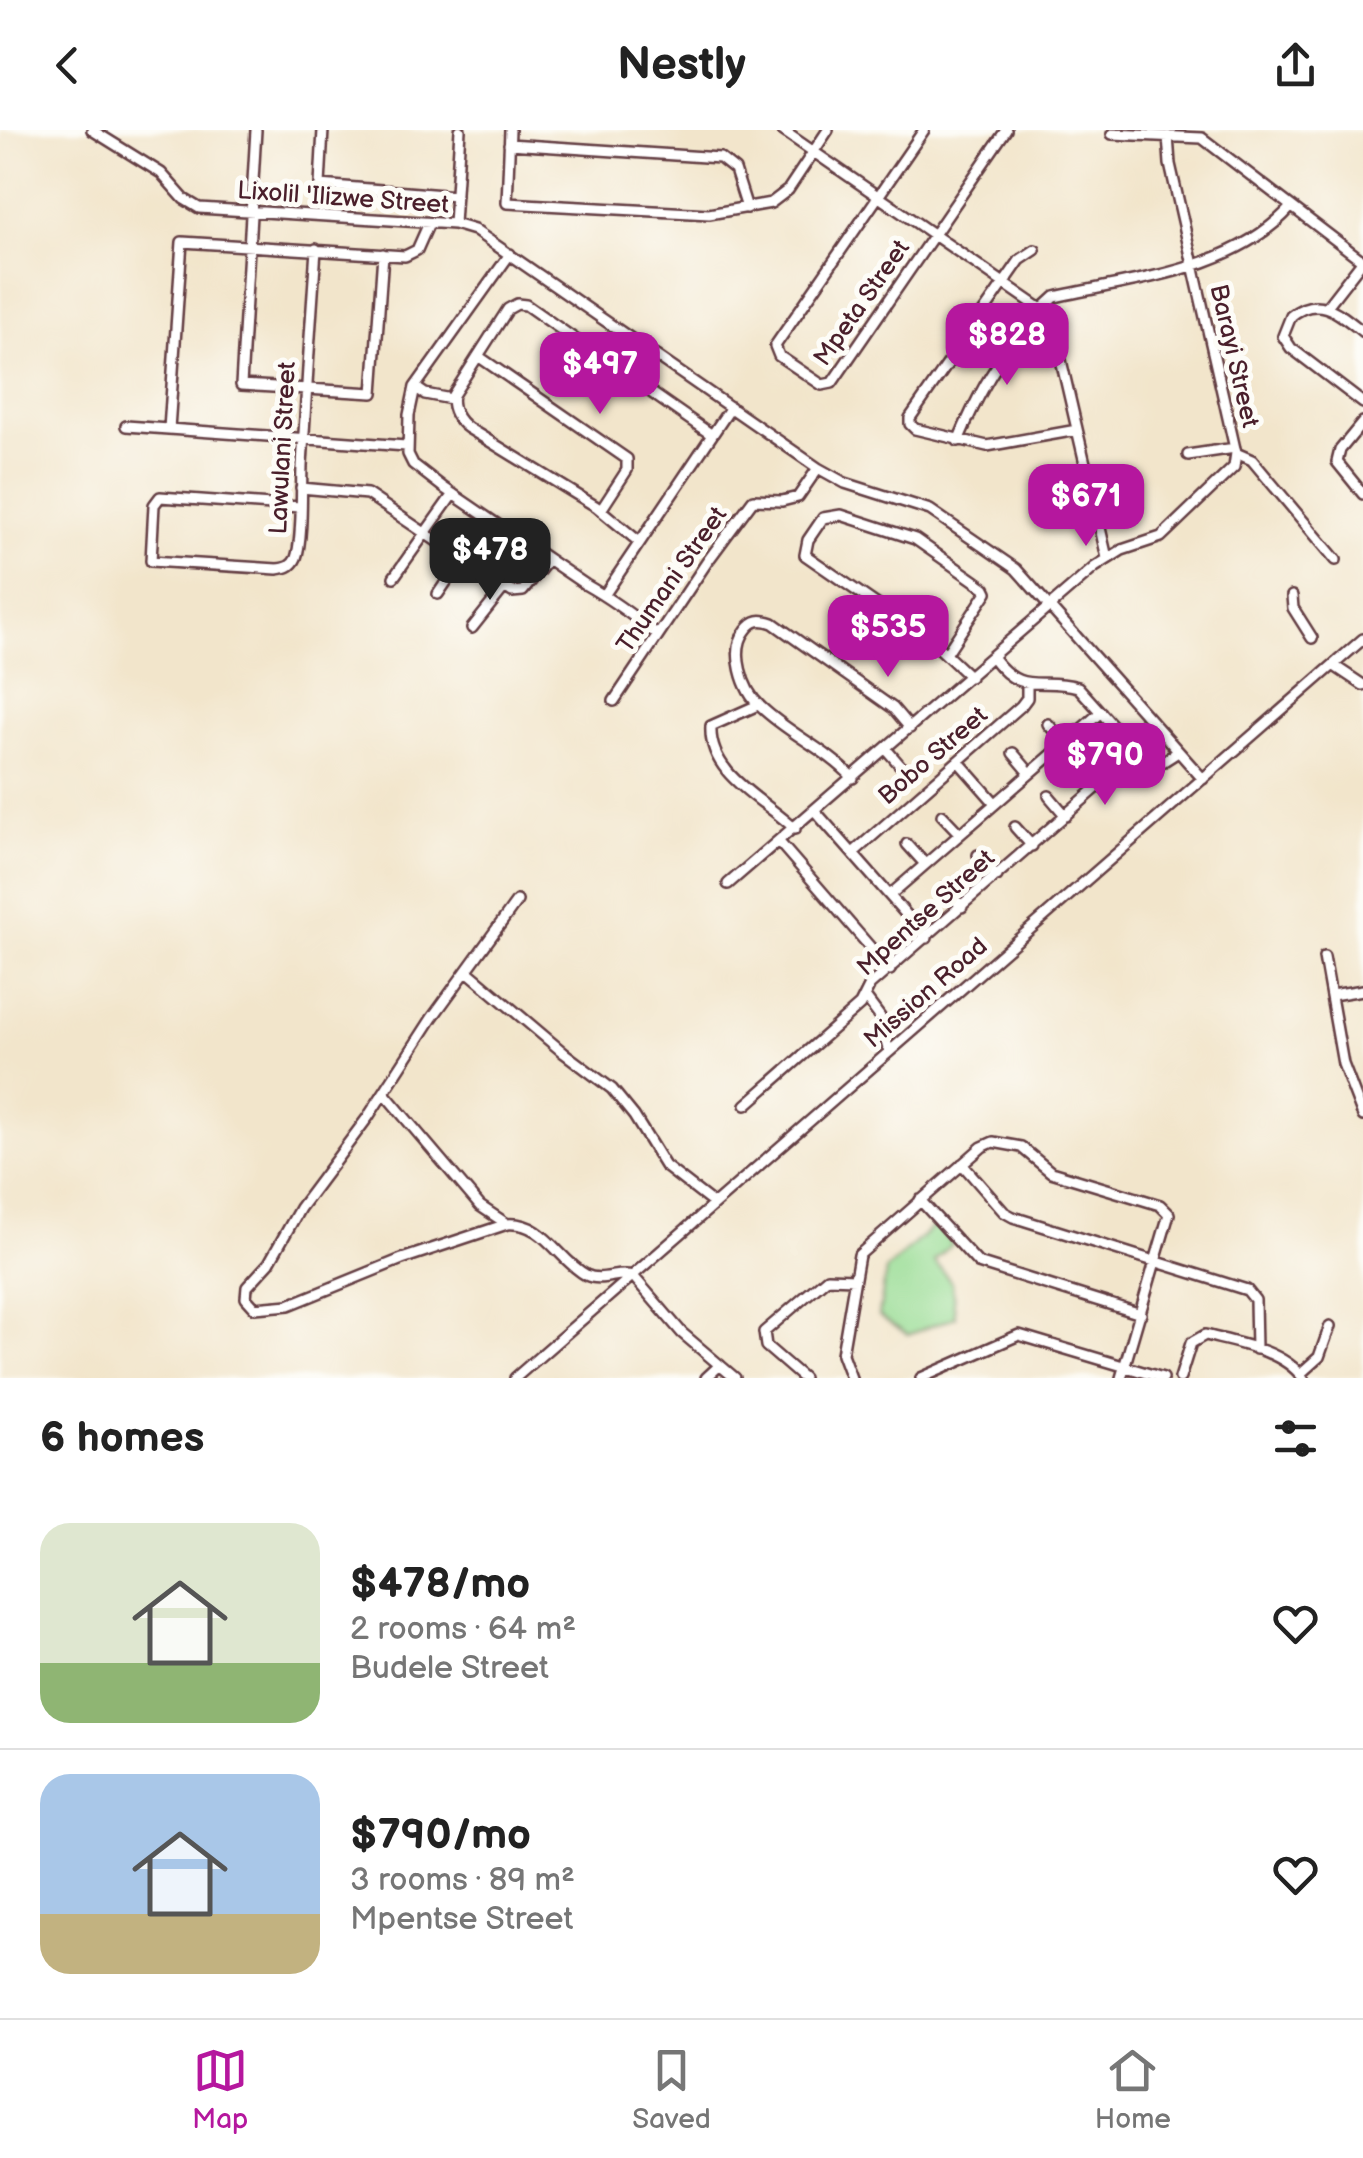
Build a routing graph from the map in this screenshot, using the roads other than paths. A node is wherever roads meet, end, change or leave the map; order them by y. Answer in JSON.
{"nodes":[{"id":1,"x":92,"y":130,"type":"edge"},
{"id":2,"x":256,"y":130,"type":"edge"},
{"id":3,"x":323,"y":130,"type":"edge"},
{"id":4,"x":460,"y":130,"type":"edge"},
{"id":5,"x":510,"y":130,"type":"edge"},
{"id":6,"x":782,"y":130,"type":"edge"},
{"id":7,"x":828,"y":130,"type":"edge"},
{"id":8,"x":924,"y":130,"type":"edge"},
{"id":9,"x":1006,"y":130,"type":"edge"},
{"id":10,"x":1112,"y":134,"type":"dead end"},
{"id":11,"x":1168,"y":136,"type":"junction"},
{"id":12,"x":509,"y":144,"type":"junction"},
{"id":13,"x":814,"y":151,"type":"junction"},
{"id":14,"x":456,"y":196,"type":"junction"},
{"id":15,"x":878,"y":196,"type":"junction"},
{"id":16,"x":1291,"y":207,"type":"junction"},
{"id":17,"x":746,"y":208,"type":"junction"},
{"id":18,"x":252,"y":212,"type":"junction"},
{"id":19,"x":429,"y":223,"type":"junction"},
{"id":20,"x":454,"y":224,"type":"junction"},
{"id":21,"x":934,"y":234,"type":"junction"},
{"id":22,"x":249,"y":244,"type":"junction"},
{"id":23,"x":316,"y":249,"type":"junction"},
{"id":24,"x":1035,"y":250,"type":"dead end"},
{"id":25,"x":383,"y":254,"type":"junction"},
{"id":26,"x":510,"y":254,"type":"junction"},
{"id":27,"x":1363,"y":261,"type":"edge"},
{"id":28,"x":1193,"y":266,"type":"junction"},
{"id":29,"x":1004,"y":282,"type":"junction"},
{"id":30,"x":1328,"y":305,"type":"junction"},
{"id":31,"x":1042,"y":308,"type":"junction"},
{"id":32,"x":1054,"y":330,"type":"junction"},
{"id":33,"x":1363,"y":332,"type":"edge"},
{"id":34,"x":478,"y":356,"type":"junction"},
{"id":35,"x":415,"y":387,"type":"junction"},
{"id":36,"x":307,"y":388,"type":"junction"},
{"id":37,"x":452,"y":399,"type":"junction"},
{"id":38,"x":1363,"y":403,"type":"edge"},
{"id":39,"x":731,"y":407,"type":"junction"},
{"id":40,"x":1363,"y":422,"type":"edge"},
{"id":41,"x":126,"y":426,"type":"dead end"},
{"id":42,"x":169,"y":429,"type":"junction"},
{"id":43,"x":1077,"y":430,"type":"junction"},
{"id":44,"x":712,"y":435,"type":"junction"},
{"id":45,"x":303,"y":438,"type":"junction"},
{"id":46,"x":958,"y":441,"type":"junction"},
{"id":47,"x":406,"y":446,"type":"junction"},
{"id":48,"x":1235,"y":451,"type":"junction"},
{"id":49,"x":1188,"y":455,"type":"dead end"},
{"id":50,"x":818,"y":468,"type":"junction"},
{"id":51,"x":301,"y":488,"type":"junction"},
{"id":52,"x":453,"y":494,"type":"junction"},
{"id":53,"x":1363,"y":494,"type":"edge"},
{"id":54,"x":300,"y":506,"type":"junction"},
{"id":55,"x":601,"y":510,"type":"junction"},
{"id":56,"x":425,"y":535,"type":"junction"},
{"id":57,"x":638,"y":541,"type":"junction"},
{"id":58,"x":1108,"y":558,"type":"junction"},
{"id":59,"x":462,"y":560,"type":"junction"},
{"id":60,"x":548,"y":560,"type":"junction"},
{"id":61,"x":1336,"y":560,"type":"dead end"},
{"id":62,"x":394,"y":577,"type":"dead end"},
{"id":63,"x":503,"y":589,"type":"junction"},
{"id":64,"x":438,"y":594,"type":"dead end"},
{"id":65,"x":605,"y":594,"type":"junction"},
{"id":66,"x":1292,"y":596,"type":"dead end"},
{"id":67,"x":1050,"y":606,"type":"junction"},
{"id":68,"x":472,"y":628,"type":"dead end"},
{"id":69,"x":658,"y":635,"type":"junction"},
{"id":70,"x":1312,"y":638,"type":"dead end"},
{"id":71,"x":1363,"y":639,"type":"edge"},
{"id":72,"x":946,"y":654,"type":"junction"},
{"id":73,"x":994,"y":658,"type":"junction"},
{"id":74,"x":1333,"y":665,"type":"junction"},
{"id":75,"x":970,"y":678,"type":"junction"},
{"id":76,"x":1027,"y":683,"type":"junction"},
{"id":77,"x":1363,"y":685,"type":"edge"},
{"id":78,"x":614,"y":701,"type":"dead end"},
{"id":79,"x":758,"y":705,"type":"junction"},
{"id":80,"x":1101,"y":712,"type":"junction"},
{"id":81,"x":1048,"y":724,"type":"dead end"},
{"id":82,"x":910,"y":728,"type":"junction"},
{"id":83,"x":1065,"y":743,"type":"junction"},
{"id":84,"x":886,"y":749,"type":"junction"},
{"id":85,"x":1178,"y":752,"type":"junction"},
{"id":86,"x":1012,"y":753,"type":"dead end"},
{"id":87,"x":1131,"y":758,"type":"junction"},
{"id":88,"x":958,"y":761,"type":"junction"},
{"id":89,"x":899,"y":764,"type":"dead end"},
{"id":90,"x":1084,"y":765,"type":"dead end"},
{"id":91,"x":1030,"y":773,"type":"junction"},
{"id":92,"x":853,"y":778,"type":"junction"},
{"id":93,"x":1202,"y":779,"type":"junction"},
{"id":94,"x":1102,"y":785,"type":"junction"},
{"id":95,"x":1049,"y":796,"type":"dead end"},
{"id":96,"x":995,"y":803,"type":"junction"},
{"id":97,"x":816,"y":811,"type":"junction"},
{"id":98,"x":942,"y":815,"type":"dead end"},
{"id":99,"x":1066,"y":816,"type":"junction"},
{"id":100,"x":1014,"y":827,"type":"dead end"},
{"id":101,"x":795,"y":828,"type":"junction"},
{"id":102,"x":960,"y":834,"type":"junction"},
{"id":103,"x":779,"y":842,"type":"junction"},
{"id":104,"x":907,"y":844,"type":"dead end"},
{"id":105,"x":1032,"y":846,"type":"junction"},
{"id":106,"x":853,"y":853,"type":"junction"},
{"id":107,"x":978,"y":855,"type":"dead end"},
{"id":108,"x":924,"y":864,"type":"junction"},
{"id":109,"x":997,"y":876,"type":"junction"},
{"id":110,"x":728,"y":884,"type":"dead end"},
{"id":111,"x":945,"y":888,"type":"dead end"},
{"id":112,"x":890,"y":895,"type":"junction"},
{"id":113,"x":517,"y":901,"type":"dead end"},
{"id":114,"x":962,"y":906,"type":"junction"},
{"id":115,"x":927,"y":938,"type":"junction"},
{"id":116,"x":1324,"y":957,"type":"dead end"},
{"id":117,"x":890,"y":970,"type":"junction"},
{"id":118,"x":467,"y":971,"type":"junction"},
{"id":119,"x":1363,"y":990,"type":"edge"},
{"id":120,"x":1332,"y":995,"type":"junction"},
{"id":121,"x":865,"y":996,"type":"junction"},
{"id":122,"x":889,"y":1052,"type":"junction"},
{"id":123,"x":384,"y":1093,"type":"junction"},
{"id":124,"x":746,"y":1105,"type":"dead end"},
{"id":125,"x":1363,"y":1116,"type":"edge"},
{"id":126,"x":962,"y":1164,"type":"junction"},
{"id":127,"x":920,"y":1200,"type":"junction"},
{"id":128,"x":714,"y":1204,"type":"junction"},
{"id":129,"x":507,"y":1224,"type":"junction"},
{"id":130,"x":1156,"y":1262,"type":"junction"},
{"id":131,"x":633,"y":1276,"type":"junction"},
{"id":132,"x":854,"y":1279,"type":"junction"},
{"id":133,"x":1141,"y":1314,"type":"junction"},
{"id":134,"x":1330,"y":1326,"type":"dead end"},
{"id":135,"x":1256,"y":1349,"type":"junction"},
{"id":136,"x":720,"y":1365,"type":"junction"},
{"id":137,"x":1125,"y":1367,"type":"junction"},
{"id":138,"x":1301,"y":1376,"type":"edge"},
{"id":139,"x":515,"y":1378,"type":"edge"},
{"id":140,"x":706,"y":1378,"type":"edge"},
{"id":141,"x":735,"y":1378,"type":"edge"},
{"id":142,"x":803,"y":1378,"type":"edge"},
{"id":143,"x":850,"y":1378,"type":"edge"},
{"id":144,"x":921,"y":1378,"type":"edge"},
{"id":145,"x":1122,"y":1378,"type":"edge"},
{"id":146,"x":1162,"y":1378,"type":"edge"},
{"id":147,"x":1180,"y":1378,"type":"edge"}],
"edges":[{"from":1,"to":18,"type":"street","name":"Lixolil 'Ilizwe Street"},
{"from":2,"to":18,"type":"street"},
{"from":3,"to":14,"type":"street"},
{"from":4,"to":14,"type":"street"},
{"from":5,"to":12,"type":"street"},
{"from":6,"to":13,"type":"street"},
{"from":7,"to":13,"type":"street"},
{"from":8,"to":15,"type":"street"},
{"from":9,"to":21,"type":"street"},
{"from":10,"to":11,"type":"street"},
{"from":11,"to":16,"type":"street"},
{"from":11,"to":28,"type":"street","name":"Barayi Street"},
{"from":12,"to":17,"type":"street"},
{"from":12,"to":17,"type":"street"},
{"from":13,"to":15,"type":"street"},
{"from":13,"to":17,"type":"street"},
{"from":14,"to":20,"type":"street"},
{"from":15,"to":21,"type":"street"},
{"from":15,"to":21,"type":"street","name":"Mpeta Street"},
{"from":16,"to":27,"type":"street"},
{"from":16,"to":28,"type":"street"},
{"from":18,"to":19,"type":"street","name":"Lixolil 'Ilizwe Street"},
{"from":18,"to":22,"type":"street"},
{"from":19,"to":20,"type":"street","name":"Lixolil 'Ilizwe Street"},
{"from":19,"to":25,"type":"street"},
{"from":20,"to":26,"type":"street","name":"Lixolil 'Ilizwe Street"},
{"from":21,"to":29,"type":"street"},
{"from":22,"to":23,"type":"street"},
{"from":22,"to":36,"type":"street"},
{"from":22,"to":42,"type":"street"},
{"from":23,"to":25,"type":"street"},
{"from":23,"to":36,"type":"street","name":"Lawulani Street"},
{"from":24,"to":29,"type":"street"},
{"from":25,"to":36,"type":"street"},
{"from":26,"to":35,"type":"street"},
{"from":26,"to":39,"type":"street","name":"Lixolil 'Ilizwe Street"},
{"from":27,"to":30,"type":"street"},
{"from":28,"to":31,"type":"street"},
{"from":28,"to":48,"type":"street","name":"Barayi Street"},
{"from":29,"to":31,"type":"street"},
{"from":29,"to":46,"type":"street"},
{"from":30,"to":33,"type":"street"},
{"from":30,"to":38,"type":"street"},
{"from":31,"to":32,"type":"street"},
{"from":32,"to":43,"type":"street"},
{"from":32,"to":46,"type":"street"},
{"from":34,"to":37,"type":"street"},
{"from":34,"to":44,"type":"street"},
{"from":34,"to":55,"type":"street"},
{"from":35,"to":37,"type":"street"},
{"from":35,"to":47,"type":"street"},
{"from":36,"to":45,"type":"street","name":"Lawulani Street"},
{"from":37,"to":55,"type":"street"},
{"from":39,"to":44,"type":"street"},
{"from":39,"to":50,"type":"street","name":"Lixolil 'Ilizwe Street"},
{"from":40,"to":53,"type":"street"},
{"from":41,"to":42,"type":"street"},
{"from":42,"to":45,"type":"street"},
{"from":43,"to":46,"type":"street"},
{"from":43,"to":58,"type":"street"},
{"from":44,"to":57,"type":"street"},
{"from":45,"to":47,"type":"street"},
{"from":45,"to":51,"type":"street","name":"Lawulani Street"},
{"from":47,"to":52,"type":"street"},
{"from":48,"to":49,"type":"street"},
{"from":48,"to":58,"type":"street","name":"Barayi Street"},
{"from":48,"to":61,"type":"street"},
{"from":50,"to":67,"type":"street","name":"Lixolil 'Ilizwe Street"},
{"from":50,"to":69,"type":"street","name":"Thumani Street"},
{"from":51,"to":54,"type":"street","name":"Lawulani Street"},
{"from":51,"to":56,"type":"street"},
{"from":52,"to":56,"type":"street"},
{"from":52,"to":60,"type":"street"},
{"from":54,"to":54,"type":"street","name":"Lawulani Street"},
{"from":55,"to":57,"type":"street"},
{"from":56,"to":59,"type":"street"},
{"from":56,"to":62,"type":"street"},
{"from":57,"to":65,"type":"street"},
{"from":58,"to":67,"type":"street","name":"Barayi Street"},
{"from":59,"to":63,"type":"street"},
{"from":59,"to":64,"type":"street"},
{"from":60,"to":63,"type":"street"},
{"from":60,"to":65,"type":"street"},
{"from":63,"to":68,"type":"street"},
{"from":65,"to":69,"type":"street"},
{"from":66,"to":70,"type":"street"},
{"from":67,"to":73,"type":"street","name":"Barayi Street"},
{"from":67,"to":85,"type":"street","name":"Lixolil 'Ilizwe Street"},
{"from":69,"to":78,"type":"street","name":"Thumani Street"},
{"from":71,"to":74,"type":"street","name":"Mission Road"},
{"from":72,"to":72,"type":"street"},
{"from":72,"to":75,"type":"street"},
{"from":73,"to":75,"type":"street","name":"Barayi Street"},
{"from":73,"to":76,"type":"street"},
{"from":74,"to":77,"type":"street"},
{"from":74,"to":93,"type":"street","name":"Mission Road"},
{"from":75,"to":82,"type":"street","name":"Barayi Street"},
{"from":76,"to":80,"type":"street"},
{"from":76,"to":88,"type":"street","name":"Bobo Street"},
{"from":79,"to":82,"type":"street"},
{"from":79,"to":92,"type":"street"},
{"from":79,"to":101,"type":"street"},
{"from":80,"to":83,"type":"street"},
{"from":80,"to":87,"type":"street"},
{"from":81,"to":83,"type":"street"},
{"from":82,"to":84,"type":"street","name":"Barayi Street"},
{"from":83,"to":91,"type":"street"},
{"from":84,"to":89,"type":"street"},
{"from":84,"to":92,"type":"street","name":"Barayi Street"},
{"from":85,"to":87,"type":"street"},
{"from":85,"to":93,"type":"street","name":"Lixolil 'Ilizwe Street"},
{"from":86,"to":91,"type":"street"},
{"from":87,"to":94,"type":"street","name":"Mpentse Street"},
{"from":88,"to":96,"type":"street"},
{"from":88,"to":106,"type":"street","name":"Bobo Street"},
{"from":90,"to":94,"type":"street"},
{"from":91,"to":96,"type":"street"},
{"from":92,"to":97,"type":"street","name":"Barayi Street"},
{"from":93,"to":122,"type":"street","name":"Mission Road"},
{"from":94,"to":99,"type":"street","name":"Mpentse Street"},
{"from":95,"to":99,"type":"street"},
{"from":96,"to":102,"type":"street"},
{"from":97,"to":101,"type":"street","name":"Barayi Street"},
{"from":97,"to":106,"type":"street"},
{"from":98,"to":102,"type":"street"},
{"from":99,"to":105,"type":"street","name":"Mpentse Street"},
{"from":100,"to":105,"type":"street"},
{"from":101,"to":103,"type":"street","name":"Barayi Street"},
{"from":102,"to":108,"type":"street"},
{"from":103,"to":110,"type":"street","name":"Barayi Street"},
{"from":103,"to":117,"type":"street"},
{"from":104,"to":108,"type":"street"},
{"from":105,"to":109,"type":"street","name":"Mpentse Street"},
{"from":106,"to":112,"type":"street"},
{"from":107,"to":109,"type":"street"},
{"from":108,"to":112,"type":"street"},
{"from":109,"to":114,"type":"street","name":"Mpentse Street"},
{"from":111,"to":114,"type":"street"},
{"from":112,"to":115,"type":"street"},
{"from":113,"to":118,"type":"street"},
{"from":114,"to":115,"type":"street","name":"Mpentse Street"},
{"from":115,"to":117,"type":"street","name":"Mpentse Street"},
{"from":116,"to":120,"type":"street"},
{"from":117,"to":121,"type":"street","name":"Mpentse Street"},
{"from":118,"to":123,"type":"street"},
{"from":118,"to":128,"type":"street"},
{"from":119,"to":120,"type":"street"},
{"from":120,"to":125,"type":"street"},
{"from":121,"to":122,"type":"street"},
{"from":121,"to":124,"type":"street","name":"Mpentse Street"},
{"from":122,"to":128,"type":"street","name":"Mission Road"},
{"from":123,"to":129,"type":"street"},
{"from":123,"to":129,"type":"street"},
{"from":126,"to":127,"type":"street"},
{"from":126,"to":130,"type":"street"},
{"from":126,"to":130,"type":"street"},
{"from":127,"to":132,"type":"street"},
{"from":127,"to":133,"type":"street"},
{"from":128,"to":131,"type":"street","name":"Mission Road"},
{"from":129,"to":131,"type":"street"},
{"from":130,"to":133,"type":"street"},
{"from":130,"to":135,"type":"street"},
{"from":131,"to":136,"type":"street"},
{"from":131,"to":139,"type":"street","name":"Mission Road"},
{"from":132,"to":142,"type":"street"},
{"from":132,"to":143,"type":"street"},
{"from":133,"to":137,"type":"street"},
{"from":134,"to":138,"type":"street"},
{"from":135,"to":138,"type":"street"},
{"from":135,"to":147,"type":"street"},
{"from":136,"to":140,"type":"street"},
{"from":136,"to":141,"type":"street"},
{"from":137,"to":144,"type":"street"},
{"from":137,"to":145,"type":"street"},
{"from":137,"to":146,"type":"street"}]}
